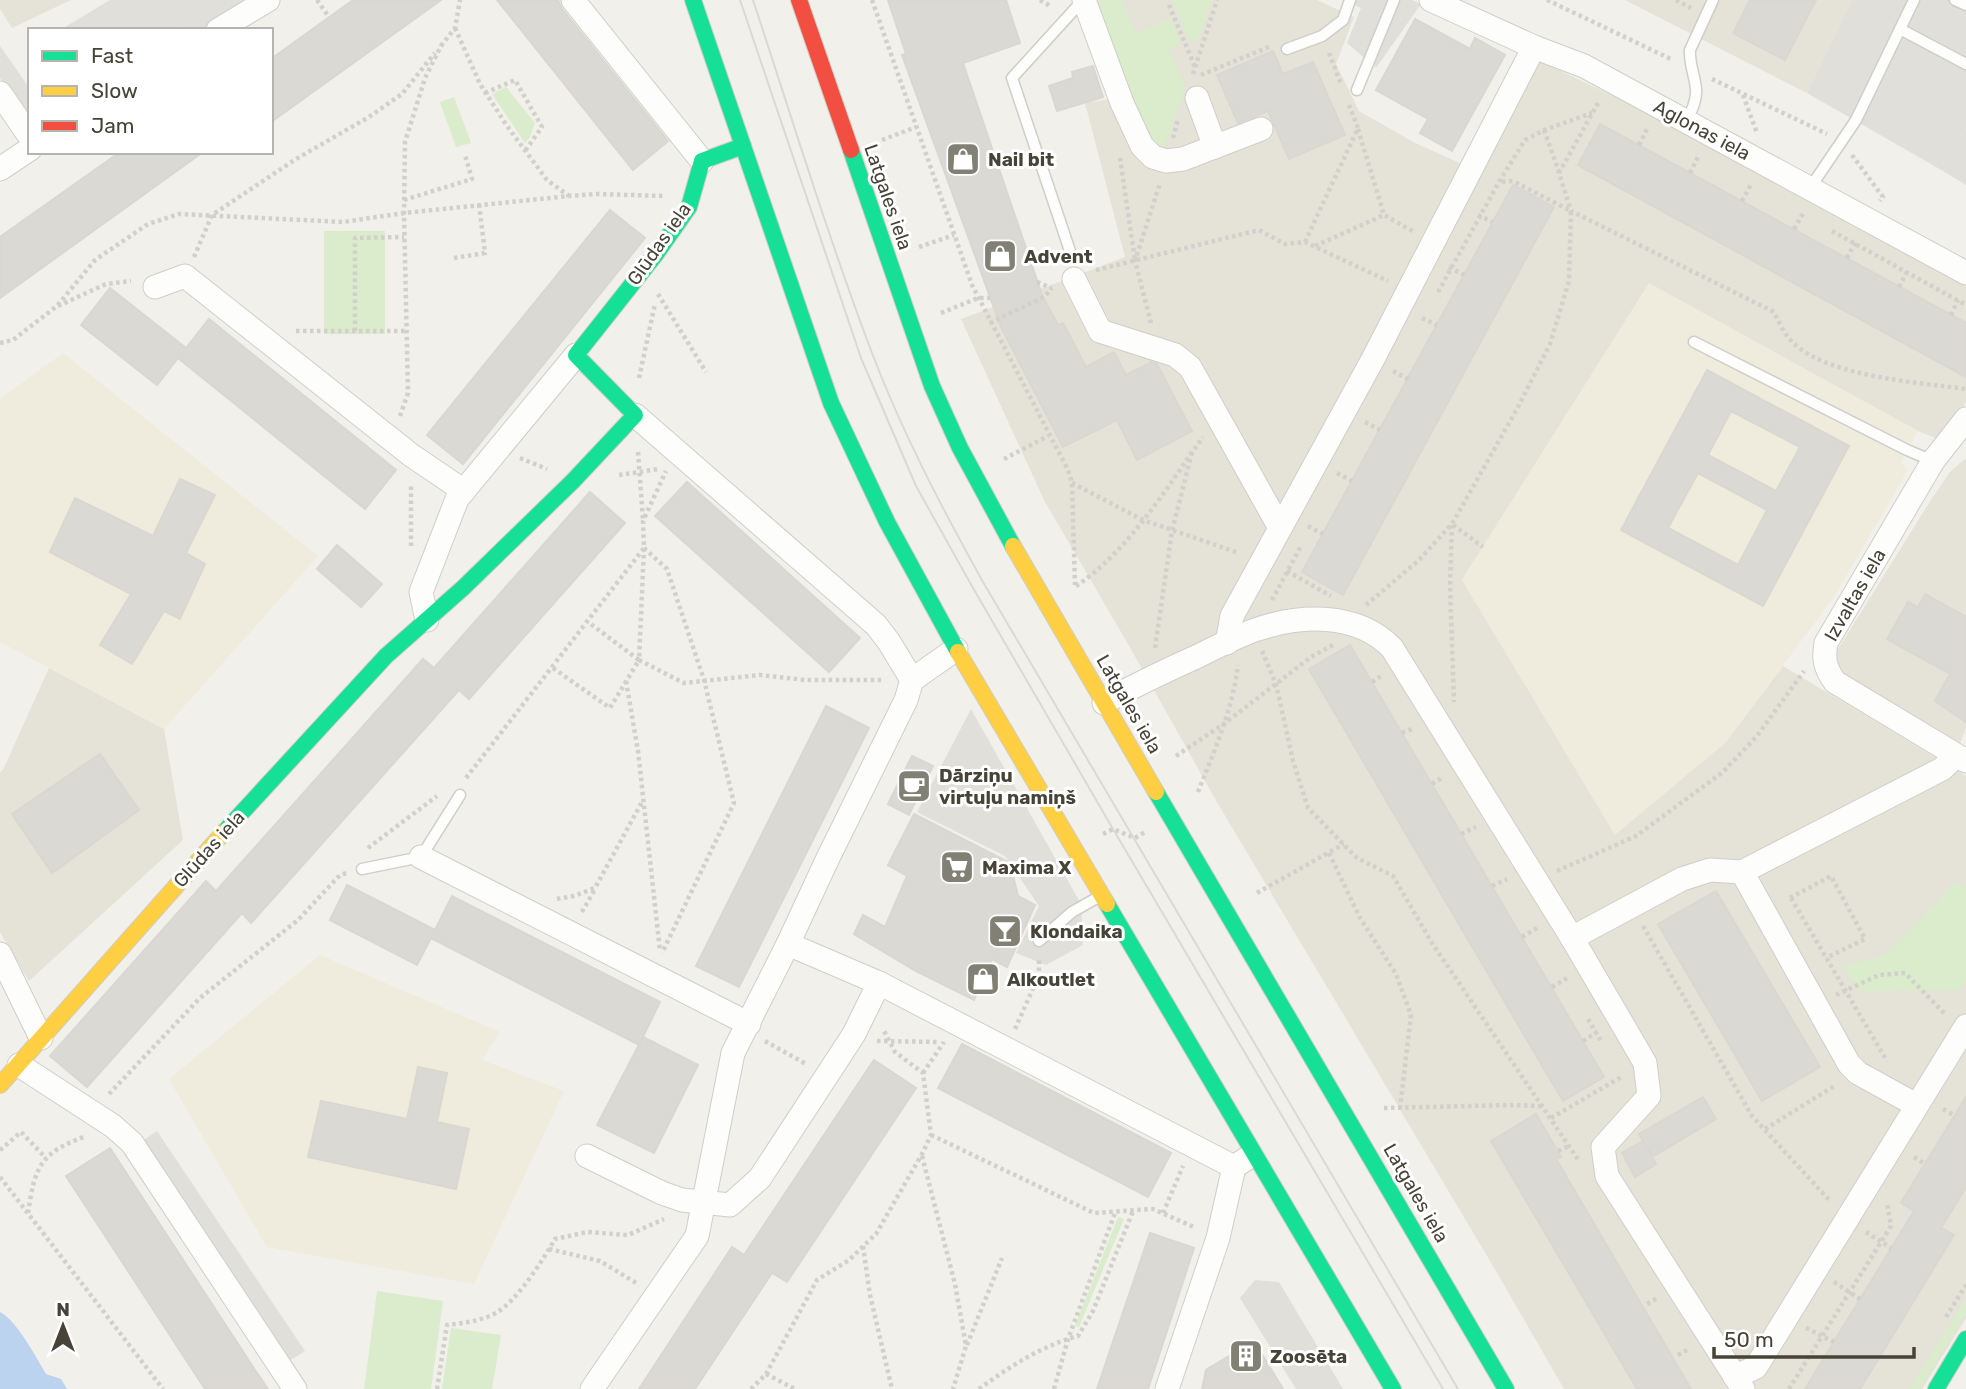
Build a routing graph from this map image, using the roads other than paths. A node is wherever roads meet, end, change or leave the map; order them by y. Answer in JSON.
{"nodes":[{"id":1,"x":268,"y":0,"type":"edge"},
{"id":2,"x":573,"y":0,"type":"edge"},
{"id":3,"x":693,"y":0,"type":"edge"},
{"id":4,"x":799,"y":0,"type":"edge"},
{"id":5,"x":1083,"y":0,"type":"edge"},
{"id":6,"x":1350,"y":0,"type":"edge"},
{"id":7,"x":1394,"y":0,"type":"edge"},
{"id":8,"x":1431,"y":0,"type":"edge"},
{"id":9,"x":1713,"y":0,"type":"edge"},
{"id":10,"x":1914,"y":0,"type":"edge"},
{"id":11,"x":1955,"y":0,"type":"edge"},
{"id":12,"x":1966,"y":5,"type":"edge"},
{"id":13,"x":221,"y":28,"type":"edge"},
{"id":14,"x":1900,"y":29,"type":"junction"},
{"id":15,"x":1534,"y":47,"type":"junction"},
{"id":16,"x":1287,"y":49,"type":"road end"},
{"id":17,"x":1966,"y":64,"type":"edge"},
{"id":18,"x":1194,"y":89,"type":"road end"},
{"id":19,"x":1357,"y":90,"type":"dead end"},
{"id":20,"x":0,"y":93,"type":"edge"},
{"id":21,"x":1686,"y":122,"type":"junction"},
{"id":22,"x":1261,"y":129,"type":"dead end"},
{"id":23,"x":28,"y":134,"type":"edge"},
{"id":24,"x":743,"y":146,"type":"junction"},
{"id":25,"x":1215,"y":146,"type":"junction"},
{"id":26,"x":28,"y":150,"type":"edge"},
{"id":27,"x":702,"y":161,"type":"junction"},
{"id":28,"x":0,"y":169,"type":"edge"},
{"id":29,"x":1810,"y":188,"type":"junction"},
{"id":30,"x":1071,"y":254,"type":"dead end"},
{"id":31,"x":1074,"y":279,"type":"road end"},
{"id":32,"x":1964,"y":283,"type":"edge"},
{"id":33,"x":155,"y":288,"type":"road end"},
{"id":34,"x":1694,"y":342,"type":"dead end"},
{"id":35,"x":576,"y":355,"type":"junction"},
{"id":36,"x":635,"y":415,"type":"junction"},
{"id":37,"x":1966,"y":419,"type":"edge"},
{"id":38,"x":1933,"y":461,"type":"junction"},
{"id":39,"x":464,"y":491,"type":"junction"},
{"id":40,"x":1280,"y":528,"type":"junction"},
{"id":41,"x":427,"y":620,"type":"junction"},
{"id":42,"x":1241,"y":636,"type":"junction"},
{"id":43,"x":956,"y":649,"type":"junction"},
{"id":44,"x":912,"y":680,"type":"junction"},
{"id":45,"x":1104,"y":703,"type":"junction"},
{"id":46,"x":1961,"y":759,"type":"edge"},
{"id":47,"x":460,"y":795,"type":"road end"},
{"id":48,"x":421,"y":857,"type":"junction"},
{"id":49,"x":362,"y":869,"type":"road end"},
{"id":50,"x":1742,"y":872,"type":"junction"},
{"id":51,"x":1101,"y":896,"type":"junction"},
{"id":52,"x":1573,"y":938,"type":"junction"},
{"id":53,"x":1039,"y":941,"type":"road end"},
{"id":54,"x":788,"y":944,"type":"junction"},
{"id":55,"x":0,"y":954,"type":"edge"},
{"id":56,"x":879,"y":983,"type":"junction"},
{"id":57,"x":747,"y":1027,"type":"junction"},
{"id":58,"x":1965,"y":1027,"type":"edge"},
{"id":59,"x":41,"y":1038,"type":"junction"},
{"id":60,"x":19,"y":1065,"type":"junction"},
{"id":61,"x":0,"y":1086,"type":"edge"},
{"id":62,"x":1916,"y":1105,"type":"junction"},
{"id":63,"x":1254,"y":1153,"type":"junction"},
{"id":64,"x":587,"y":1156,"type":"dead end"},
{"id":65,"x":1234,"y":1167,"type":"junction"},
{"id":66,"x":693,"y":1201,"type":"junction"},
{"id":67,"x":1966,"y":1341,"type":"edge"},
{"id":68,"x":1739,"y":1383,"type":"edge"},
{"id":69,"x":295,"y":1389,"type":"edge"},
{"id":70,"x":593,"y":1389,"type":"edge"},
{"id":71,"x":1167,"y":1389,"type":"edge"},
{"id":72,"x":1393,"y":1389,"type":"edge"},
{"id":73,"x":1506,"y":1389,"type":"edge"},
{"id":74,"x":1936,"y":1389,"type":"edge"}],
"edges":[{"from":1,"to":13,"type":"street"},
{"from":2,"to":27,"type":"street"},
{"from":3,"to":24,"type":"main road"},
{"from":4,"to":45,"type":"main road","name":"Latgales iela"},
{"from":5,"to":25,"type":"street"},
{"from":5,"to":30,"type":"lane"},
{"from":6,"to":16,"type":"lane"},
{"from":7,"to":19,"type":"lane"},
{"from":8,"to":15,"type":"street","name":"Aglonas iela"},
{"from":9,"to":21,"type":"lane"},
{"from":10,"to":14,"type":"lane"},
{"from":11,"to":12,"type":"lane"},
{"from":14,"to":17,"type":"lane"},
{"from":14,"to":29,"type":"lane"},
{"from":15,"to":21,"type":"street","name":"Aglonas iela"},
{"from":15,"to":40,"type":"street"},
{"from":18,"to":25,"type":"street"},
{"from":20,"to":23,"type":"street"},
{"from":21,"to":29,"type":"street","name":"Aglonas iela"},
{"from":22,"to":25,"type":"street"},
{"from":24,"to":27,"type":"main road"},
{"from":24,"to":43,"type":"main road"},
{"from":26,"to":28,"type":"street"},
{"from":27,"to":35,"type":"main road","name":"Glūdas iela"},
{"from":29,"to":32,"type":"street","name":"Aglonas iela"},
{"from":31,"to":40,"type":"street"},
{"from":33,"to":39,"type":"street"},
{"from":34,"to":38,"type":"lane"},
{"from":35,"to":36,"type":"main road"},
{"from":35,"to":39,"type":"street","name":"Glūdas iela"},
{"from":36,"to":41,"type":"main road","name":"Glūdas iela"},
{"from":36,"to":44,"type":"street"},
{"from":37,"to":38,"type":"street","name":"Izvaltas iela"},
{"from":38,"to":46,"type":"street","name":"Izvaltas iela"},
{"from":39,"to":41,"type":"street","name":"Glūdas iela"},
{"from":40,"to":42,"type":"street"},
{"from":41,"to":59,"type":"main road","name":"Glūdas iela"},
{"from":42,"to":45,"type":"street"},
{"from":42,"to":52,"type":"street"},
{"from":43,"to":44,"type":"street"},
{"from":43,"to":51,"type":"main road"},
{"from":44,"to":54,"type":"street"},
{"from":45,"to":73,"type":"main road","name":"Latgales iela"},
{"from":46,"to":50,"type":"street"},
{"from":47,"to":48,"type":"lane"},
{"from":48,"to":49,"type":"lane"},
{"from":48,"to":57,"type":"street"},
{"from":50,"to":52,"type":"street"},
{"from":50,"to":62,"type":"street"},
{"from":51,"to":53,"type":"lane"},
{"from":51,"to":63,"type":"main road"},
{"from":52,"to":68,"type":"street"},
{"from":54,"to":56,"type":"street"},
{"from":54,"to":57,"type":"street"},
{"from":55,"to":59,"type":"street"},
{"from":56,"to":65,"type":"street"},
{"from":56,"to":66,"type":"street"},
{"from":57,"to":66,"type":"street"},
{"from":58,"to":62,"type":"street"},
{"from":59,"to":60,"type":"main road","name":"Glūdas iela"},
{"from":60,"to":61,"type":"main road","name":"Glūdas iela"},
{"from":60,"to":69,"type":"street"},
{"from":62,"to":68,"type":"street"},
{"from":63,"to":65,"type":"street"},
{"from":63,"to":72,"type":"main road"},
{"from":64,"to":66,"type":"street"},
{"from":65,"to":71,"type":"street"},
{"from":66,"to":70,"type":"street"},
{"from":67,"to":74,"type":"main road"}]}
